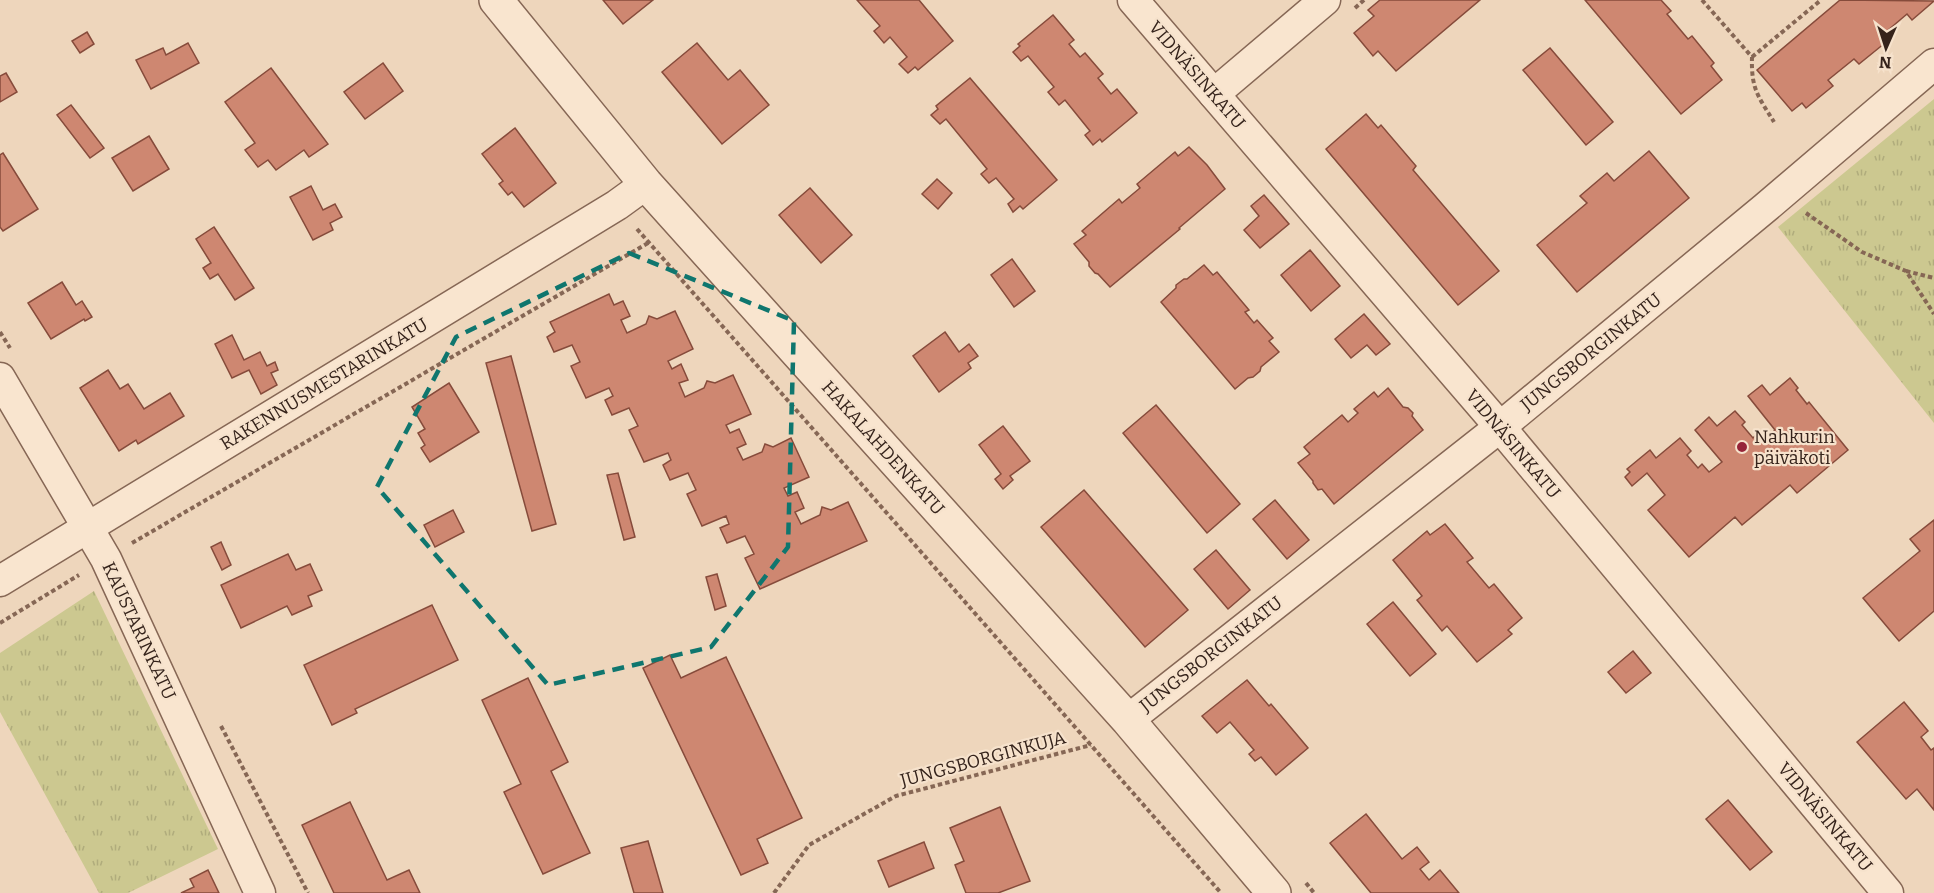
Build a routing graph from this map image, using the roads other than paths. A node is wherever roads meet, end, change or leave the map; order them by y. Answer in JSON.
{"nodes":[{"id":1,"x":496,"y":0,"type":"edge"},
{"id":2,"x":1133,"y":0,"type":"edge"},
{"id":3,"x":1324,"y":0,"type":"edge"},
{"id":4,"x":1934,"y":64,"type":"edge"},
{"id":5,"x":1214,"y":94,"type":"junction"},
{"id":6,"x":646,"y":184,"type":"junction"},
{"id":7,"x":0,"y":378,"type":"edge"},
{"id":8,"x":1500,"y":428,"type":"junction"},
{"id":9,"x":87,"y":527,"type":"junction"},
{"id":10,"x":0,"y":581,"type":"edge"},
{"id":11,"x":1128,"y":720,"type":"junction"},
{"id":12,"x":260,"y":893,"type":"edge"},
{"id":13,"x":1274,"y":893,"type":"edge"},
{"id":14,"x":1888,"y":893,"type":"edge"}],
"edges":[{"from":1,"to":6,"type":"street","name":"HAKALAHDENKATU"},
{"from":2,"to":5,"type":"street","name":"VIDNÄSINKATU"},
{"from":3,"to":5,"type":"street"},
{"from":4,"to":8,"type":"street","name":"JUNGSBORGINKATU"},
{"from":5,"to":8,"type":"street","name":"VIDNÄSINKATU"},
{"from":6,"to":9,"type":"street","name":"RAKENNUSMESTARINKATU"},
{"from":6,"to":11,"type":"street","name":"HAKALAHDENKATU"},
{"from":7,"to":9,"type":"street","name":"KAUSTARINKATU"},
{"from":8,"to":11,"type":"street","name":"JUNGSBORGINKATU"},
{"from":8,"to":14,"type":"street","name":"VIDNÄSINKATU"},
{"from":9,"to":10,"type":"street","name":"RAKENNUSMESTARINKATU"},
{"from":9,"to":12,"type":"street","name":"KAUSTARINKATU"},
{"from":11,"to":13,"type":"street","name":"HAKALAHDENKATU"}]}
